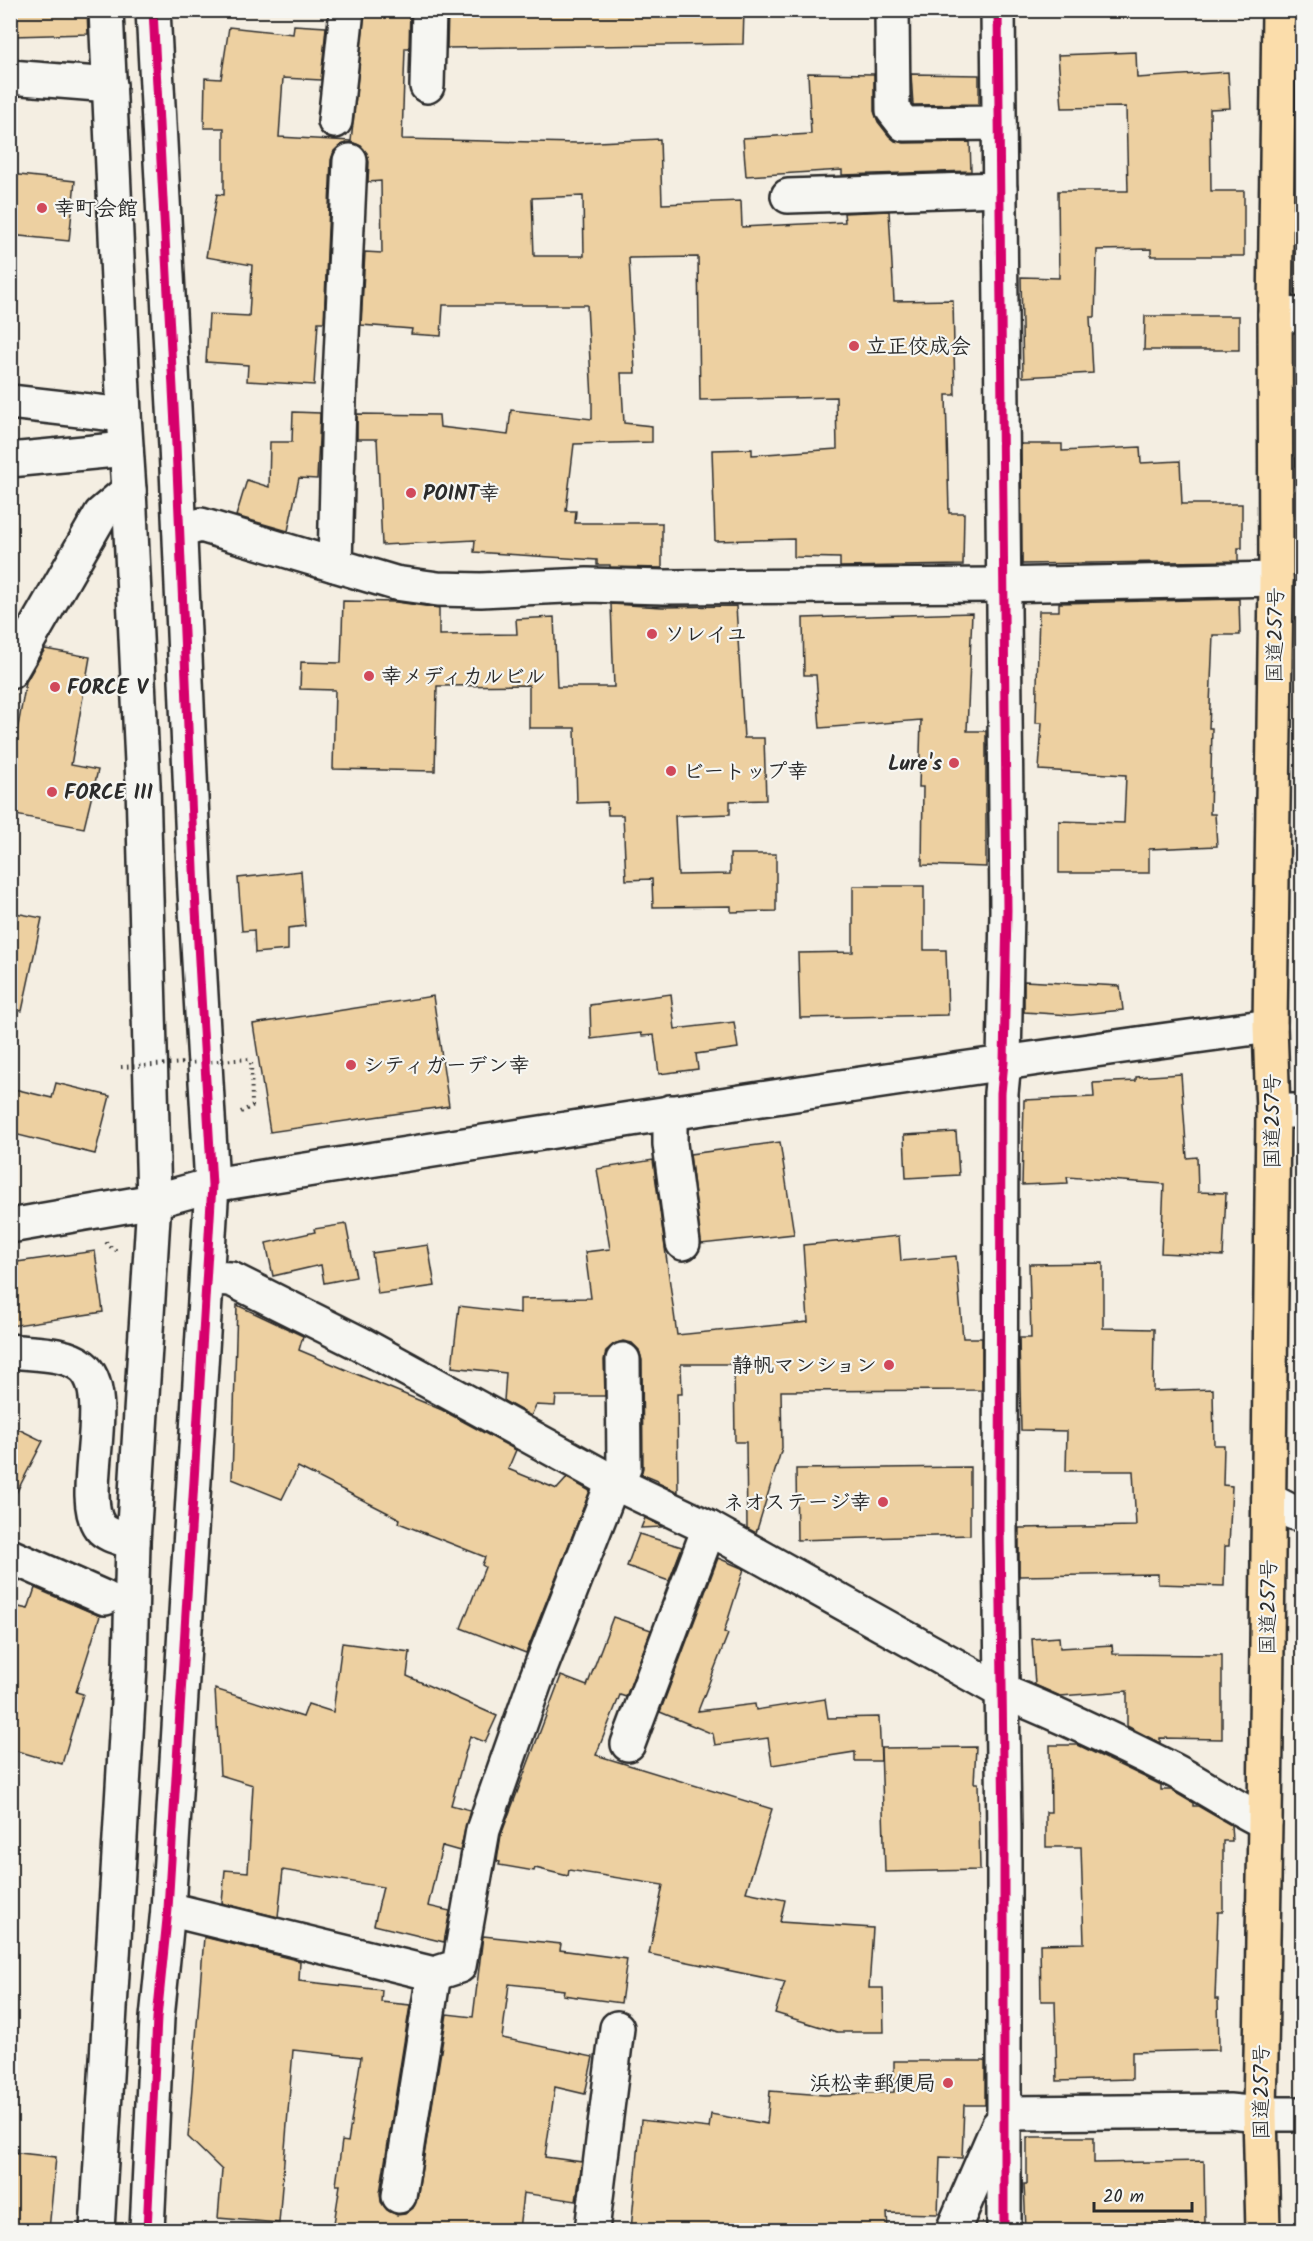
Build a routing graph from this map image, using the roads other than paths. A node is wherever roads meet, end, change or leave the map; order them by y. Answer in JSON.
{"nodes":[{"id":1,"x":106,"y":10,"type":"edge"},
{"id":2,"x":153,"y":10,"type":"edge"},
{"id":3,"x":347,"y":10,"type":"edge"},
{"id":4,"x":429,"y":10,"type":"edge"},
{"id":5,"x":892,"y":10,"type":"edge"},
{"id":6,"x":998,"y":10,"type":"edge"},
{"id":7,"x":1279,"y":10,"type":"edge"},
{"id":8,"x":10,"y":77,"type":"edge"},
{"id":9,"x":110,"y":85,"type":"junction"},
{"id":10,"x":428,"y":87,"type":"dead end"},
{"id":11,"x":335,"y":121,"type":"dead end"},
{"id":12,"x":999,"y":123,"type":"junction"},
{"id":13,"x":350,"y":161,"type":"dead end"},
{"id":14,"x":1000,"y":189,"type":"junction"},
{"id":15,"x":788,"y":196,"type":"dead end"},
{"id":16,"x":1289,"y":315,"type":"edge"},
{"id":17,"x":10,"y":402,"type":"edge"},
{"id":18,"x":124,"y":415,"type":"junction"},
{"id":19,"x":126,"y":448,"type":"junction"},
{"id":20,"x":10,"y":460,"type":"edge"},
{"id":21,"x":129,"y":490,"type":"junction"},
{"id":22,"x":180,"y":531,"type":"junction"},
{"id":23,"x":335,"y":565,"type":"junction"},
{"id":24,"x":1276,"y":579,"type":"junction"},
{"id":25,"x":1002,"y":585,"type":"junction"},
{"id":26,"x":10,"y":672,"type":"edge"},
{"id":27,"x":1270,"y":1026,"type":"junction"},
{"id":28,"x":1004,"y":1062,"type":"junction"},
{"id":29,"x":1288,"y":1111,"type":"edge"},
{"id":30,"x":669,"y":1112,"type":"junction"},
{"id":31,"x":212,"y":1185,"type":"junction"},
{"id":32,"x":154,"y":1201,"type":"junction"},
{"id":33,"x":10,"y":1226,"type":"edge"},
{"id":34,"x":683,"y":1243,"type":"dead end"},
{"id":35,"x":208,"y":1278,"type":"junction"},
{"id":36,"x":10,"y":1351,"type":"edge"},
{"id":37,"x":623,"y":1360,"type":"dead end"},
{"id":38,"x":613,"y":1482,"type":"junction"},
{"id":39,"x":1269,"y":1500,"type":"junction"},
{"id":40,"x":1302,"y":1513,"type":"edge"},
{"id":41,"x":709,"y":1527,"type":"junction"},
{"id":42,"x":133,"y":1542,"type":"junction"},
{"id":43,"x":10,"y":1556,"type":"edge"},
{"id":44,"x":105,"y":1598,"type":"dead end"},
{"id":45,"x":1001,"y":1691,"type":"junction"},
{"id":46,"x":628,"y":1744,"type":"dead end"},
{"id":47,"x":1265,"y":1822,"type":"junction"},
{"id":48,"x":168,"y":1909,"type":"junction"},
{"id":49,"x":434,"y":1974,"type":"junction"},
{"id":50,"x":618,"y":2028,"type":"dead end"},
{"id":51,"x":1004,"y":2113,"type":"junction"},
{"id":52,"x":1260,"y":2114,"type":"junction"},
{"id":53,"x":1302,"y":2114,"type":"edge"},
{"id":54,"x":399,"y":2196,"type":"dead end"},
{"id":55,"x":97,"y":2230,"type":"edge"},
{"id":56,"x":147,"y":2230,"type":"edge"},
{"id":57,"x":592,"y":2230,"type":"edge"},
{"id":58,"x":953,"y":2230,"type":"edge"},
{"id":59,"x":1004,"y":2230,"type":"edge"},
{"id":60,"x":1263,"y":2230,"type":"edge"}],
"edges":[{"from":1,"to":9,"type":"street"},
{"from":2,"to":22,"type":"street"},
{"from":3,"to":11,"type":"street"},
{"from":4,"to":10,"type":"street"},
{"from":5,"to":12,"type":"street"},
{"from":6,"to":12,"type":"street"},
{"from":7,"to":16,"type":"highway","name":"国道257号"},
{"from":8,"to":9,"type":"street"},
{"from":9,"to":18,"type":"street"},
{"from":12,"to":14,"type":"street"},
{"from":13,"to":23,"type":"street"},
{"from":14,"to":15,"type":"street"},
{"from":14,"to":25,"type":"street"},
{"from":16,"to":24,"type":"highway","name":"国道257号"},
{"from":17,"to":18,"type":"street"},
{"from":18,"to":19,"type":"street"},
{"from":19,"to":20,"type":"street"},
{"from":19,"to":21,"type":"street"},
{"from":21,"to":26,"type":"street"},
{"from":21,"to":32,"type":"street"},
{"from":22,"to":23,"type":"street"},
{"from":22,"to":31,"type":"street"},
{"from":23,"to":25,"type":"street"},
{"from":24,"to":25,"type":"street"},
{"from":24,"to":27,"type":"highway","name":"国道257号"},
{"from":25,"to":28,"type":"street"},
{"from":27,"to":28,"type":"street"},
{"from":27,"to":29,"type":"highway","name":"国道257号"},
{"from":28,"to":30,"type":"street"},
{"from":28,"to":45,"type":"street"},
{"from":29,"to":39,"type":"highway","name":"国道257号"},
{"from":30,"to":31,"type":"street"},
{"from":30,"to":34,"type":"street"},
{"from":31,"to":32,"type":"street"},
{"from":31,"to":35,"type":"street"},
{"from":32,"to":33,"type":"street"},
{"from":32,"to":42,"type":"street"},
{"from":35,"to":38,"type":"street"},
{"from":35,"to":48,"type":"street"},
{"from":36,"to":42,"type":"street"},
{"from":37,"to":38,"type":"street"},
{"from":38,"to":41,"type":"street"},
{"from":38,"to":49,"type":"street"},
{"from":39,"to":40,"type":"street"},
{"from":39,"to":47,"type":"highway","name":"国道257号"},
{"from":41,"to":45,"type":"street"},
{"from":41,"to":46,"type":"street"},
{"from":42,"to":55,"type":"street"},
{"from":43,"to":44,"type":"street"},
{"from":45,"to":47,"type":"street"},
{"from":45,"to":51,"type":"street"},
{"from":47,"to":52,"type":"highway","name":"国道257号"},
{"from":48,"to":49,"type":"street"},
{"from":48,"to":56,"type":"street"},
{"from":49,"to":54,"type":"street"},
{"from":50,"to":57,"type":"street"},
{"from":51,"to":52,"type":"street"},
{"from":51,"to":58,"type":"street"},
{"from":51,"to":59,"type":"street"},
{"from":52,"to":53,"type":"street"},
{"from":52,"to":60,"type":"highway","name":"国道257号"}]}
